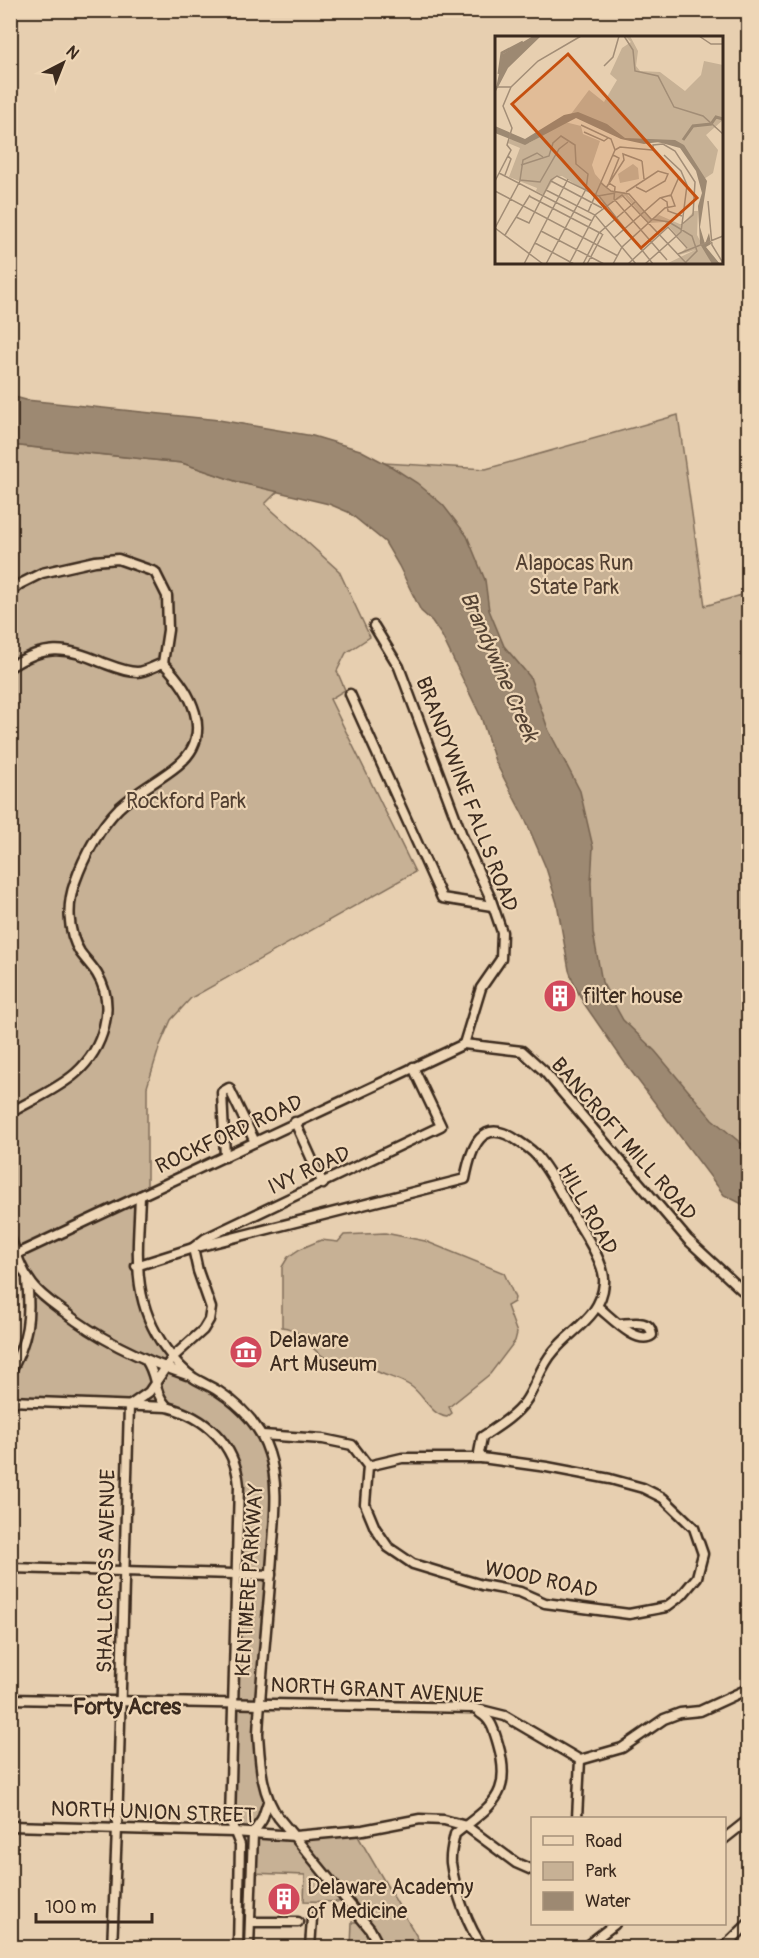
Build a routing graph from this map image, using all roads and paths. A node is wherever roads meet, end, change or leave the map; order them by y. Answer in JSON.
{"nodes":[{"id":1,"x":10,"y":592,"type":"edge"},
{"id":2,"x":374,"y":626,"type":"dead end"},
{"id":3,"x":163,"y":663,"type":"junction"},
{"id":4,"x":10,"y":667,"type":"edge"},
{"id":5,"x":350,"y":694,"type":"dead end"},
{"id":6,"x":492,"y":906,"type":"junction"},
{"id":7,"x":464,"y":1044,"type":"junction"},
{"id":8,"x":413,"y":1067,"type":"junction"},
{"id":9,"x":10,"y":1113,"type":"edge"},
{"id":10,"x":295,"y":1122,"type":"junction"},
{"id":11,"x":255,"y":1142,"type":"junction"},
{"id":12,"x":225,"y":1157,"type":"junction"},
{"id":13,"x":323,"y":1184,"type":"junction"},
{"id":14,"x":140,"y":1196,"type":"junction"},
{"id":15,"x":10,"y":1237,"type":"edge"},
{"id":16,"x":193,"y":1248,"type":"junction"},
{"id":17,"x":13,"y":1256,"type":"edge"},
{"id":18,"x":136,"y":1266,"type":"junction"},
{"id":19,"x":27,"y":1276,"type":"junction"},
{"id":20,"x":741,"y":1290,"type":"dead end"},
{"id":21,"x":598,"y":1307,"type":"junction"},
{"id":22,"x":621,"y":1324,"type":"dead end"},
{"id":23,"x":173,"y":1358,"type":"junction"},
{"id":24,"x":146,"y":1359,"type":"junction"},
{"id":25,"x":165,"y":1368,"type":"junction"},
{"id":26,"x":10,"y":1373,"type":"edge"},
{"id":27,"x":195,"y":1379,"type":"junction"},
{"id":28,"x":155,"y":1384,"type":"junction"},
{"id":29,"x":10,"y":1401,"type":"edge"},
{"id":30,"x":129,"y":1406,"type":"junction"},
{"id":31,"x":167,"y":1407,"type":"junction"},
{"id":32,"x":262,"y":1436,"type":"junction"},
{"id":33,"x":482,"y":1458,"type":"junction"},
{"id":34,"x":368,"y":1466,"type":"junction"},
{"id":35,"x":10,"y":1568,"type":"edge"},
{"id":36,"x":123,"y":1571,"type":"junction"},
{"id":37,"x":237,"y":1574,"type":"junction"},
{"id":38,"x":271,"y":1575,"type":"junction"},
{"id":39,"x":748,"y":1689,"type":"edge"},
{"id":40,"x":10,"y":1699,"type":"edge"},
{"id":41,"x":121,"y":1700,"type":"junction"},
{"id":42,"x":233,"y":1702,"type":"junction"},
{"id":43,"x":260,"y":1702,"type":"junction"},
{"id":44,"x":473,"y":1708,"type":"junction"},
{"id":45,"x":580,"y":1760,"type":"junction"},
{"id":46,"x":268,"y":1802,"type":"junction"},
{"id":47,"x":577,"y":1817,"type":"edge"},
{"id":48,"x":748,"y":1820,"type":"edge"},
{"id":49,"x":10,"y":1826,"type":"edge"},
{"id":50,"x":466,"y":1826,"type":"junction"},
{"id":51,"x":117,"y":1829,"type":"junction"},
{"id":52,"x":234,"y":1832,"type":"junction"},
{"id":53,"x":253,"y":1833,"type":"junction"},
{"id":54,"x":295,"y":1836,"type":"junction"},
{"id":55,"x":726,"y":1837,"type":"edge"},
{"id":56,"x":531,"y":1870,"type":"edge"},
{"id":57,"x":312,"y":1918,"type":"dead end"},
{"id":58,"x":250,"y":1922,"type":"junction"},
{"id":59,"x":298,"y":1922,"type":"dead end"},
{"id":60,"x":748,"y":1924,"type":"edge"},
{"id":61,"x":612,"y":1925,"type":"edge"},
{"id":62,"x":112,"y":1947,"type":"edge"},
{"id":63,"x":238,"y":1947,"type":"edge"},
{"id":64,"x":249,"y":1947,"type":"edge"},
{"id":65,"x":310,"y":1947,"type":"edge"},
{"id":66,"x":380,"y":1947,"type":"edge"},
{"id":67,"x":484,"y":1947,"type":"edge"},
{"id":68,"x":584,"y":1947,"type":"edge"},
{"id":69,"x":723,"y":1947,"type":"edge"}],
"edges":[{"from":1,"to":3,"type":"street"},
{"from":2,"to":6,"type":"street","name":"BRANDYWINE FALLS ROAD"},
{"from":3,"to":4,"type":"street"},
{"from":3,"to":9,"type":"street"},
{"from":5,"to":6,"type":"street"},
{"from":6,"to":7,"type":"street","name":"BRANDYWINE FALLS ROAD"},
{"from":7,"to":8,"type":"street","name":"ROCKFORD ROAD"},
{"from":7,"to":20,"type":"street","name":"BANCROFT MILL ROAD"},
{"from":8,"to":10,"type":"street","name":"ROCKFORD ROAD"},
{"from":8,"to":13,"type":"street","name":"IVY ROAD"},
{"from":10,"to":11,"type":"street","name":"ROCKFORD ROAD"},
{"from":10,"to":13,"type":"street"},
{"from":11,"to":12,"type":"street","name":"ROCKFORD ROAD"},
{"from":11,"to":12,"type":"street"},
{"from":12,"to":14,"type":"street","name":"ROCKFORD ROAD"},
{"from":13,"to":16,"type":"street","name":"IVY ROAD"},
{"from":14,"to":17,"type":"street","name":"ROCKFORD ROAD"},
{"from":14,"to":18,"type":"street","name":"KENTMERE PARKWAY"},
{"from":15,"to":17,"type":"street"},
{"from":16,"to":18,"type":"street"},
{"from":16,"to":21,"type":"street","name":"HILL ROAD"},
{"from":16,"to":23,"type":"street"},
{"from":17,"to":19,"type":"street"},
{"from":18,"to":23,"type":"street","name":"KENTMERE PARKWAY"},
{"from":19,"to":24,"type":"street"},
{"from":19,"to":26,"type":"street"},
{"from":21,"to":22,"type":"street"},
{"from":21,"to":33,"type":"street"},
{"from":23,"to":25,"type":"street"},
{"from":23,"to":27,"type":"street","name":"KENTMERE PARKWAY"},
{"from":24,"to":25,"type":"street"},
{"from":24,"to":28,"type":"street"},
{"from":25,"to":27,"type":"street"},
{"from":25,"to":28,"type":"street"},
{"from":27,"to":32,"type":"street","name":"KENTMERE PARKWAY"},
{"from":28,"to":30,"type":"street"},
{"from":28,"to":31,"type":"street"},
{"from":29,"to":30,"type":"street","name":"KENTMERE PARKWAY"},
{"from":30,"to":31,"type":"street","name":"KENTMERE PARKWAY"},
{"from":30,"to":36,"type":"street","name":"SHALLCROSS AVENUE"},
{"from":31,"to":37,"type":"street","name":"KENTMERE PARKWAY"},
{"from":32,"to":34,"type":"street"},
{"from":32,"to":38,"type":"street","name":"KENTMERE PARKWAY"},
{"from":33,"to":34,"type":"street","name":"WOOD ROAD"},
{"from":33,"to":34,"type":"street","name":"WOOD ROAD"},
{"from":35,"to":36,"type":"street"},
{"from":36,"to":37,"type":"street"},
{"from":36,"to":41,"type":"street","name":"SHALLCROSS AVENUE"},
{"from":37,"to":38,"type":"street"},
{"from":37,"to":42,"type":"street","name":"KENTMERE PARKWAY"},
{"from":38,"to":43,"type":"street","name":"KENTMERE PARKWAY"},
{"from":39,"to":45,"type":"street"},
{"from":40,"to":41,"type":"street","name":"NORTH GRANT AVENUE"},
{"from":41,"to":42,"type":"street","name":"NORTH GRANT AVENUE"},
{"from":41,"to":51,"type":"street","name":"SHALLCROSS AVENUE"},
{"from":42,"to":43,"type":"street","name":"NORTH GRANT AVENUE"},
{"from":42,"to":52,"type":"street","name":"KENTMERE PARKWAY"},
{"from":43,"to":44,"type":"street","name":"NORTH GRANT AVENUE"},
{"from":43,"to":46,"type":"street","name":"KENTMERE PARKWAY"},
{"from":44,"to":45,"type":"street","name":"NORTH GRANT AVENUE"},
{"from":44,"to":50,"type":"street"},
{"from":45,"to":47,"type":"street"},
{"from":46,"to":53,"type":"street"},
{"from":46,"to":54,"type":"street","name":"KENTMERE PARKWAY"},
{"from":48,"to":55,"type":"street"},
{"from":49,"to":51,"type":"street","name":"NORTH UNION STREET"},
{"from":50,"to":54,"type":"street","name":"NORTH UNION STREET"},
{"from":50,"to":56,"type":"street"},
{"from":50,"to":67,"type":"street"},
{"from":51,"to":52,"type":"street","name":"NORTH UNION STREET"},
{"from":51,"to":62,"type":"street","name":"SHALLCROSS AVENUE"},
{"from":52,"to":53,"type":"street","name":"NORTH UNION STREET"},
{"from":52,"to":63,"type":"street","name":"KENTMERE PARKWAY"},
{"from":53,"to":54,"type":"street","name":"NORTH UNION STREET"},
{"from":53,"to":58,"type":"street"},
{"from":54,"to":66,"type":"street","name":"KENTMERE PARKWAY"},
{"from":57,"to":65,"type":"street"},
{"from":58,"to":59,"type":"street"},
{"from":58,"to":64,"type":"street"},
{"from":60,"to":69,"type":"street"},
{"from":61,"to":68,"type":"street"}]}
